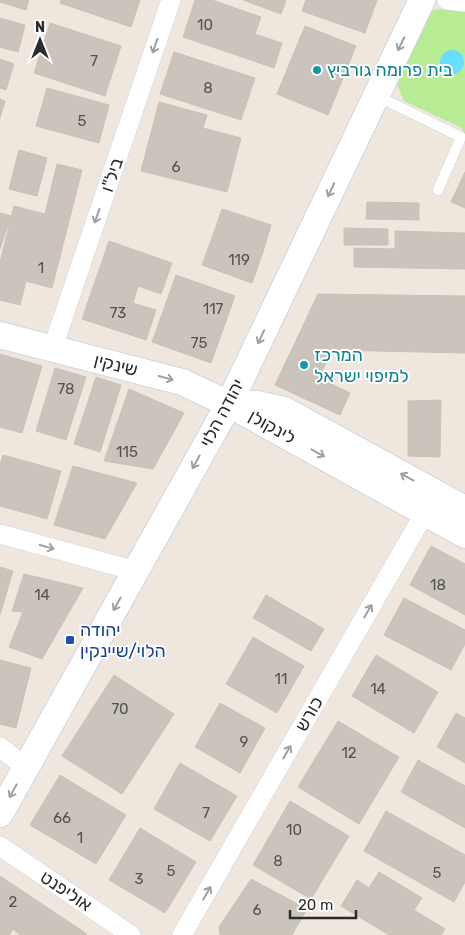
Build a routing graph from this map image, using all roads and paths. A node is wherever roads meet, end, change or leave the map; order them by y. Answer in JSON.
{"nodes":[{"id":1,"x":171,"y":0,"type":"edge"},
{"id":2,"x":422,"y":0,"type":"edge"},
{"id":3,"x":447,"y":0,"type":"edge"},
{"id":4,"x":465,"y":2,"type":"edge"},
{"id":5,"x":376,"y":95,"type":"junction"},
{"id":6,"x":438,"y":190,"type":"dead end"},
{"id":7,"x":0,"y":335,"type":"edge"},
{"id":8,"x":53,"y":350,"type":"junction"},
{"id":9,"x":229,"y":404,"type":"junction"},
{"id":10,"x":430,"y":503,"type":"junction"},
{"id":11,"x":465,"y":509,"type":"edge"},
{"id":12,"x":0,"y":534,"type":"edge"},
{"id":13,"x":465,"y":534,"type":"edge"},
{"id":14,"x":136,"y":571,"type":"junction"},
{"id":15,"x":0,"y":746,"type":"edge"},
{"id":16,"x":26,"y":768,"type":"junction"},
{"id":17,"x":0,"y":814,"type":"edge"},
{"id":18,"x":0,"y":846,"type":"edge"},
{"id":19,"x":131,"y":935,"type":"edge"},
{"id":20,"x":182,"y":935,"type":"edge"}],
"edges":[{"from":1,"to":8,"type":"street","name":"ביל\"ו","one_way":true},
{"from":2,"to":5,"type":"street","name":"יהודה הלוי","one_way":true},
{"from":3,"to":4,"type":"street"},
{"from":5,"to":6,"type":"lane"},
{"from":5,"to":9,"type":"street","name":"יהודה הלוי","one_way":true},
{"from":7,"to":8,"type":"street","name":"שינקין"},
{"from":8,"to":9,"type":"street","name":"שינקין","one_way":true},
{"from":9,"to":10,"type":"street","name":"לינקולן"},
{"from":9,"to":14,"type":"street","name":"יהודה הלוי","one_way":true},
{"from":10,"to":11,"type":"street","name":"לינקולן"},
{"from":10,"to":13,"type":"street","name":"לינקולן"},
{"from":20,"to":10,"type":"street","name":"כורש","one_way":true},
{"from":12,"to":14,"type":"street","one_way":true},
{"from":14,"to":16,"type":"street","name":"יהודה הלוי","one_way":true},
{"from":15,"to":16,"type":"street"},
{"from":16,"to":17,"type":"street","name":"יהודה הלוי","one_way":true},
{"from":18,"to":19,"type":"street","name":"אוליפנט"}]}
